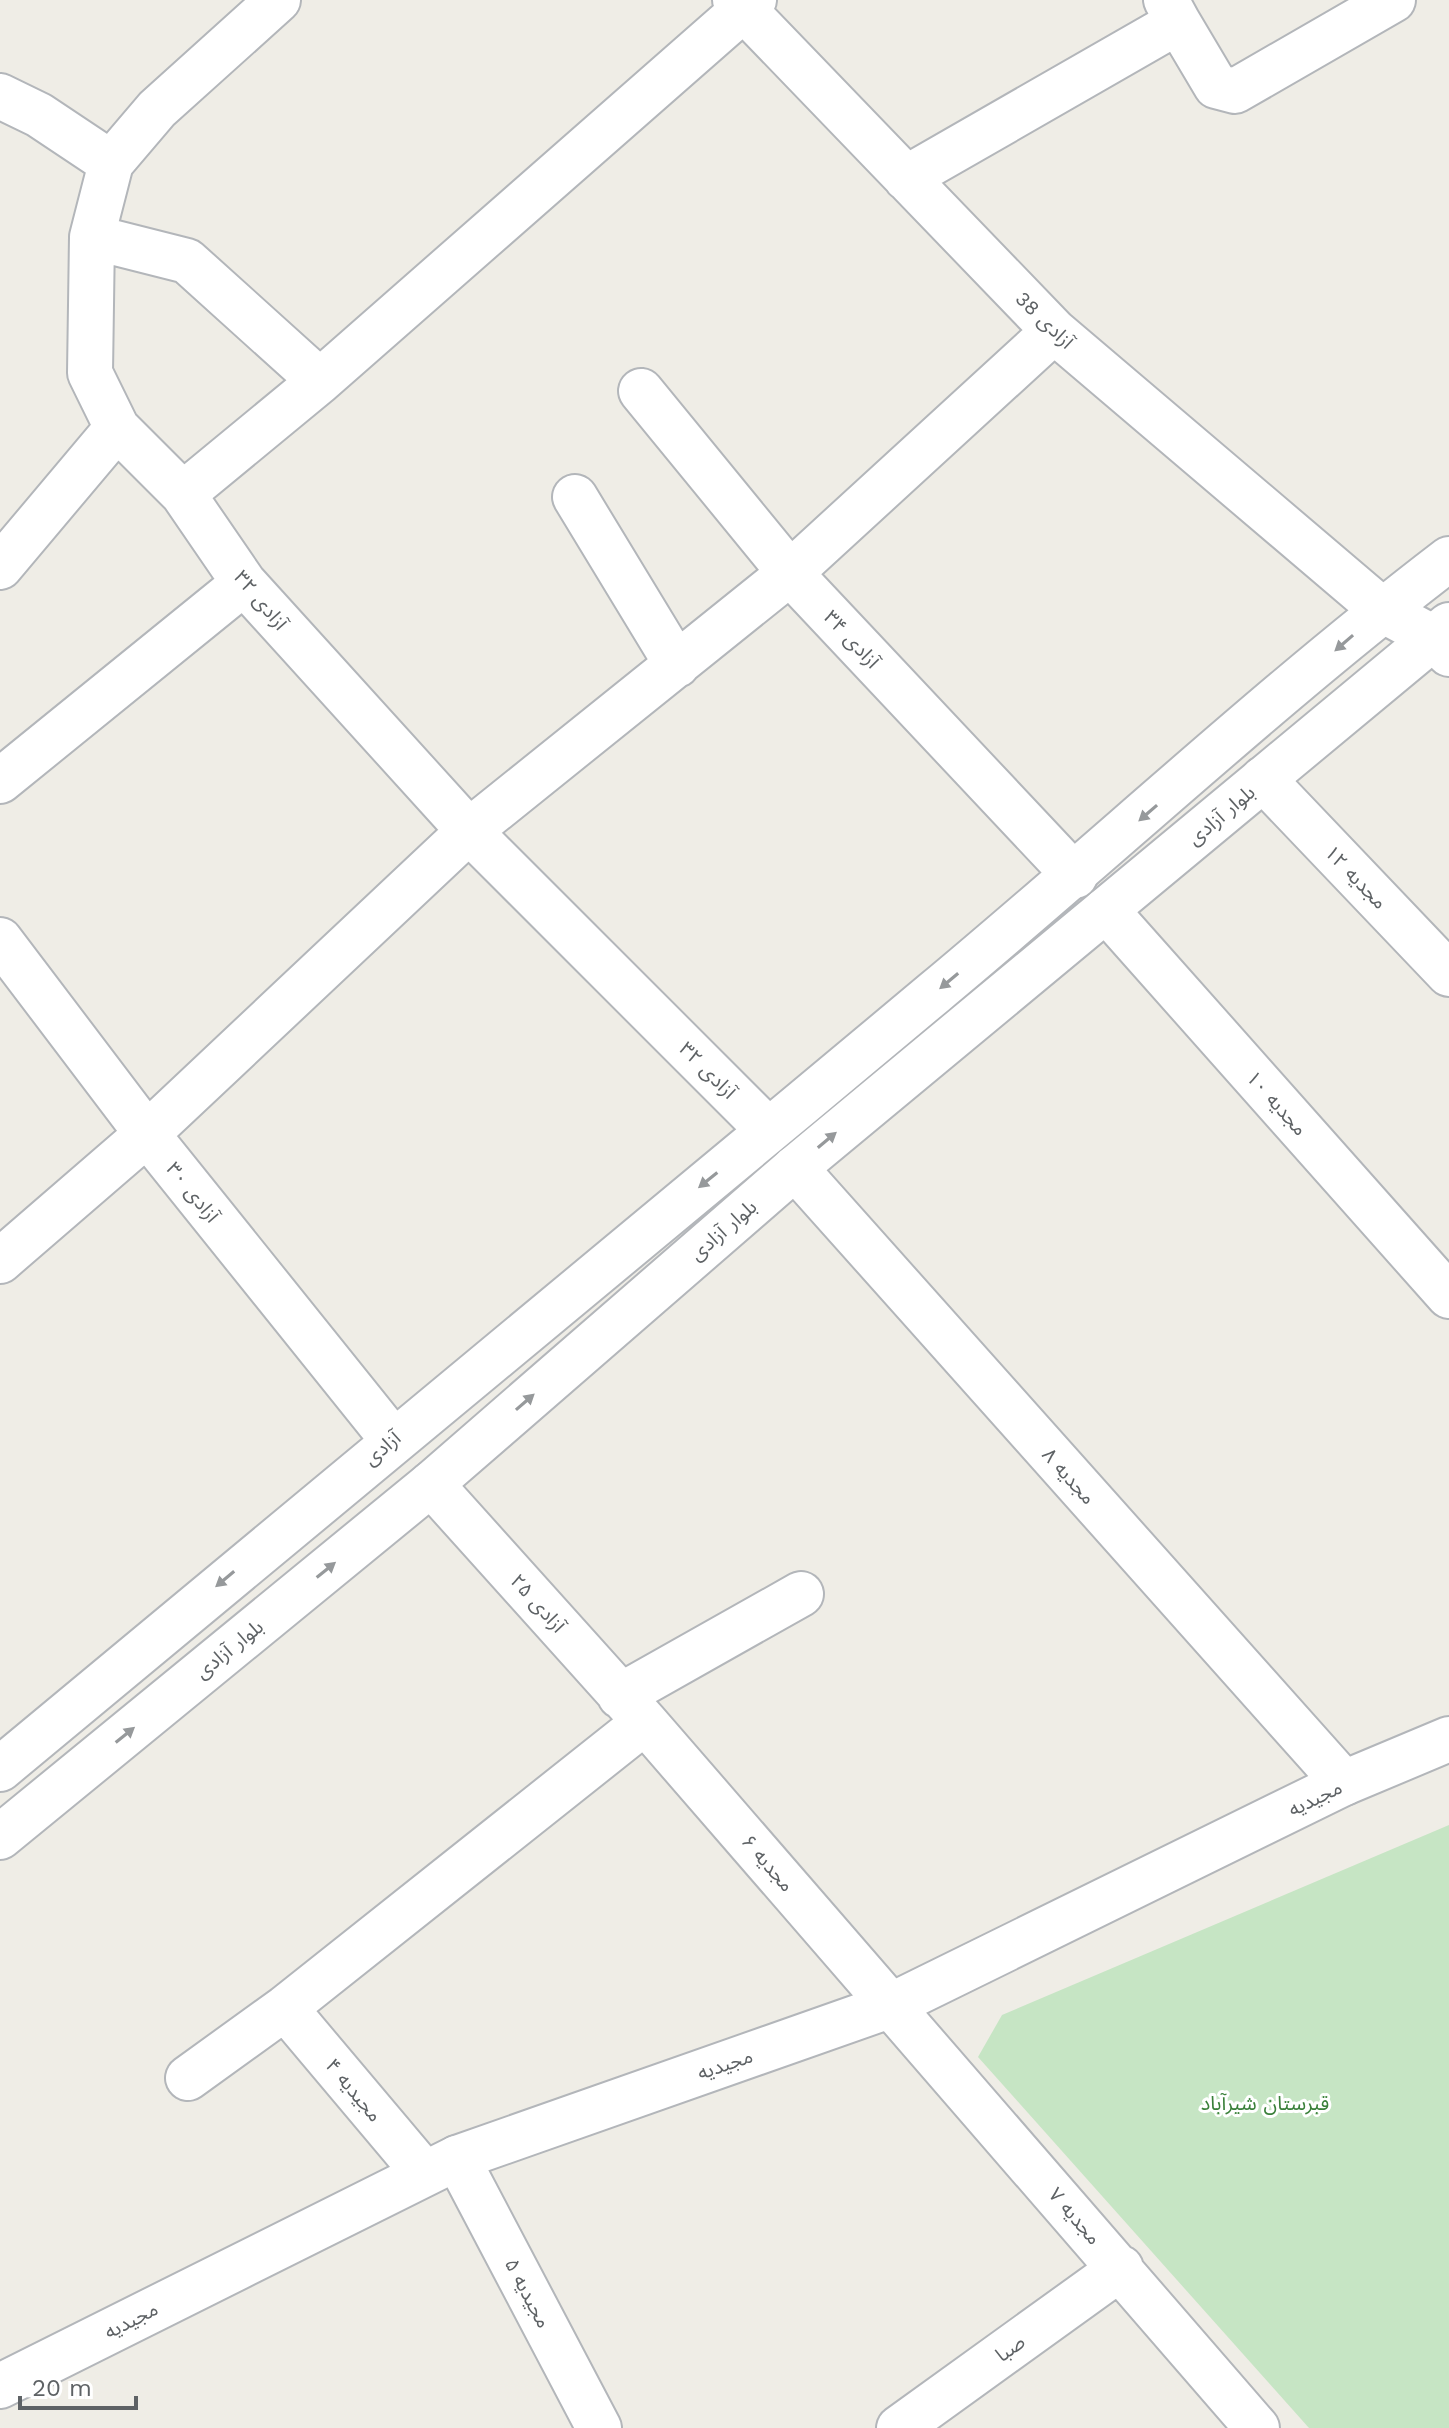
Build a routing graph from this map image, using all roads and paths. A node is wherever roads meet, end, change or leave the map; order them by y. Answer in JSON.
{"nodes":[{"id":1,"x":278,"y":0,"type":"edge"},
{"id":2,"x":1393,"y":0,"type":"edge"},
{"id":3,"x":744,"y":3,"type":"edge"},
{"id":4,"x":1172,"y":11,"type":"edge"},
{"id":5,"x":1333,"y":16,"type":"edge"},
{"id":6,"x":0,"y":96,"type":"edge"},
{"id":7,"x":111,"y":163,"type":"junction"},
{"id":8,"x":906,"y":178,"type":"junction"},
{"id":9,"x":92,"y":237,"type":"junction"},
{"id":10,"x":1054,"y":331,"type":"junction"},
{"id":11,"x":320,"y":381,"type":"junction"},
{"id":12,"x":641,"y":391,"type":"dead end"},
{"id":13,"x":117,"y":428,"type":"junction"},
{"id":14,"x":183,"y":494,"type":"junction"},
{"id":15,"x":575,"y":497,"type":"dead end"},
{"id":16,"x":1449,"y":559,"type":"edge"},
{"id":17,"x":0,"y":567,"type":"edge"},
{"id":18,"x":790,"y":573,"type":"junction"},
{"id":19,"x":244,"y":583,"type":"junction"},
{"id":20,"x":1382,"y":610,"type":"junction"},
{"id":21,"x":1444,"y":639,"type":"edge"},
{"id":22,"x":677,"y":665,"type":"junction"},
{"id":23,"x":1263,"y":779,"type":"junction"},
{"id":24,"x":0,"y":781,"type":"edge"},
{"id":25,"x":469,"y":831,"type":"junction"},
{"id":26,"x":1075,"y":876,"type":"junction"},
{"id":27,"x":1106,"y":910,"type":"junction"},
{"id":28,"x":0,"y":940,"type":"edge"},
{"id":29,"x":1449,"y":974,"type":"edge"},
{"id":30,"x":898,"y":1024,"type":"junction"},
{"id":31,"x":927,"y":1056,"type":"junction"},
{"id":32,"x":768,"y":1130,"type":"junction"},
{"id":33,"x":147,"y":1134,"type":"junction"},
{"id":34,"x":795,"y":1168,"type":"junction"},
{"id":35,"x":0,"y":1261,"type":"edge"},
{"id":36,"x":1449,"y":1296,"type":"edge"},
{"id":37,"x":392,"y":1439,"type":"junction"},
{"id":38,"x":431,"y":1484,"type":"junction"},
{"id":39,"x":801,"y":1594,"type":"dead end"},
{"id":40,"x":632,"y":1709,"type":"junction"},
{"id":41,"x":45,"y":1731,"type":"junction"},
{"id":42,"x":1449,"y":1739,"type":"edge"},
{"id":43,"x":0,"y":1769,"type":"edge"},
{"id":44,"x":82,"y":1770,"type":"junction"},
{"id":45,"x":1344,"y":1783,"type":"junction"},
{"id":46,"x":0,"y":1837,"type":"edge"},
{"id":47,"x":892,"y":2005,"type":"junction"},
{"id":48,"x":285,"y":2008,"type":"junction"},
{"id":49,"x":188,"y":2078,"type":"dead end"},
{"id":50,"x":440,"y":2165,"type":"junction"},
{"id":51,"x":1121,"y":2268,"type":"junction"},
{"id":52,"x":0,"y":2386,"type":"edge"},
{"id":53,"x":599,"y":2428,"type":"edge"},
{"id":54,"x":899,"y":2428,"type":"edge"},
{"id":55,"x":1257,"y":2428,"type":"edge"}],
"edges":[{"from":1,"to":7,"type":"street","name":"آزادی ۳۲"},
{"from":2,"to":5,"type":"street"},
{"from":3,"to":8,"type":"street","name":"آزادی 38"},
{"from":3,"to":11,"type":"street"},
{"from":4,"to":5,"type":"street"},
{"from":4,"to":8,"type":"street"},
{"from":6,"to":7,"type":"street"},
{"from":7,"to":9,"type":"street","name":"آزادی ۳۲"},
{"from":8,"to":10,"type":"street","name":"آزادی 38"},
{"from":9,"to":11,"type":"street"},
{"from":9,"to":13,"type":"street","name":"آزادی ۳۲"},
{"from":10,"to":18,"type":"street"},
{"from":10,"to":20,"type":"street","name":"آزادی 38"},
{"from":11,"to":14,"type":"street"},
{"from":12,"to":18,"type":"street","name":"آزادی ۳۴"},
{"from":13,"to":14,"type":"street","name":"آزادی ۳۲"},
{"from":13,"to":17,"type":"street"},
{"from":14,"to":19,"type":"street","name":"آزادی ۳۲"},
{"from":15,"to":22,"type":"street"},
{"from":16,"to":20,"type":"street"},
{"from":18,"to":22,"type":"street"},
{"from":18,"to":26,"type":"street","name":"آزادی ۳۴"},
{"from":19,"to":24,"type":"street"},
{"from":19,"to":25,"type":"street","name":"آزادی ۳۲"},
{"from":20,"to":21,"type":"street","name":"آزادی 38"},
{"from":20,"to":26,"type":"street","one_way":true},
{"from":21,"to":23,"type":"street","name":"بلوار آزادی"},
{"from":22,"to":25,"type":"street"},
{"from":23,"to":27,"type":"street","name":"بلوار آزادی"},
{"from":23,"to":29,"type":"street","name":"مجدیه ۱۲"},
{"from":25,"to":32,"type":"street","name":"آزادی ۳۲"},
{"from":25,"to":33,"type":"street"},
{"from":26,"to":30,"type":"street","one_way":true},
{"from":27,"to":31,"type":"street","name":"بلوار آزادی"},
{"from":27,"to":36,"type":"street","name":"مجدیه ۱۰"},
{"from":28,"to":33,"type":"street","name":"آزادی ۳۰"},
{"from":30,"to":31,"type":"street"},
{"from":30,"to":32,"type":"street"},
{"from":34,"to":31,"type":"street","name":"بلوار آزادی","one_way":true},
{"from":32,"to":37,"type":"street","name":"آزادی","one_way":true},
{"from":33,"to":35,"type":"street"},
{"from":33,"to":37,"type":"street","name":"آزادی ۳۰"},
{"from":38,"to":34,"type":"street","name":"بلوار آزادی","one_way":true},
{"from":34,"to":45,"type":"street","name":"مجدیه ۸"},
{"from":37,"to":41,"type":"street","name":"آزادی","one_way":true},
{"from":38,"to":40,"type":"street","name":"آزادی ۲۵"},
{"from":44,"to":38,"type":"street","name":"بلوار آزادی","one_way":true},
{"from":39,"to":40,"type":"street"},
{"from":40,"to":47,"type":"street","name":"مجدیه ۶"},
{"from":40,"to":48,"type":"street"},
{"from":41,"to":43,"type":"street","name":"آزادی"},
{"from":41,"to":44,"type":"street"},
{"from":42,"to":45,"type":"street","name":"مجیدیه"},
{"from":44,"to":46,"type":"street","name":"بلوار آزادی"},
{"from":45,"to":47,"type":"street","name":"مجیدیه"},
{"from":47,"to":50,"type":"street","name":"مجیدیه"},
{"from":47,"to":51,"type":"street","name":"مجدیه ۷"},
{"from":48,"to":49,"type":"street"},
{"from":48,"to":50,"type":"street","name":"مجیدیه ۴"},
{"from":50,"to":52,"type":"street","name":"مجیدیه"},
{"from":50,"to":53,"type":"street","name":"مجیدیه ۵"},
{"from":51,"to":54,"type":"street","name":"صبا"},
{"from":51,"to":55,"type":"street","name":"مجدیه ۷"}]}
